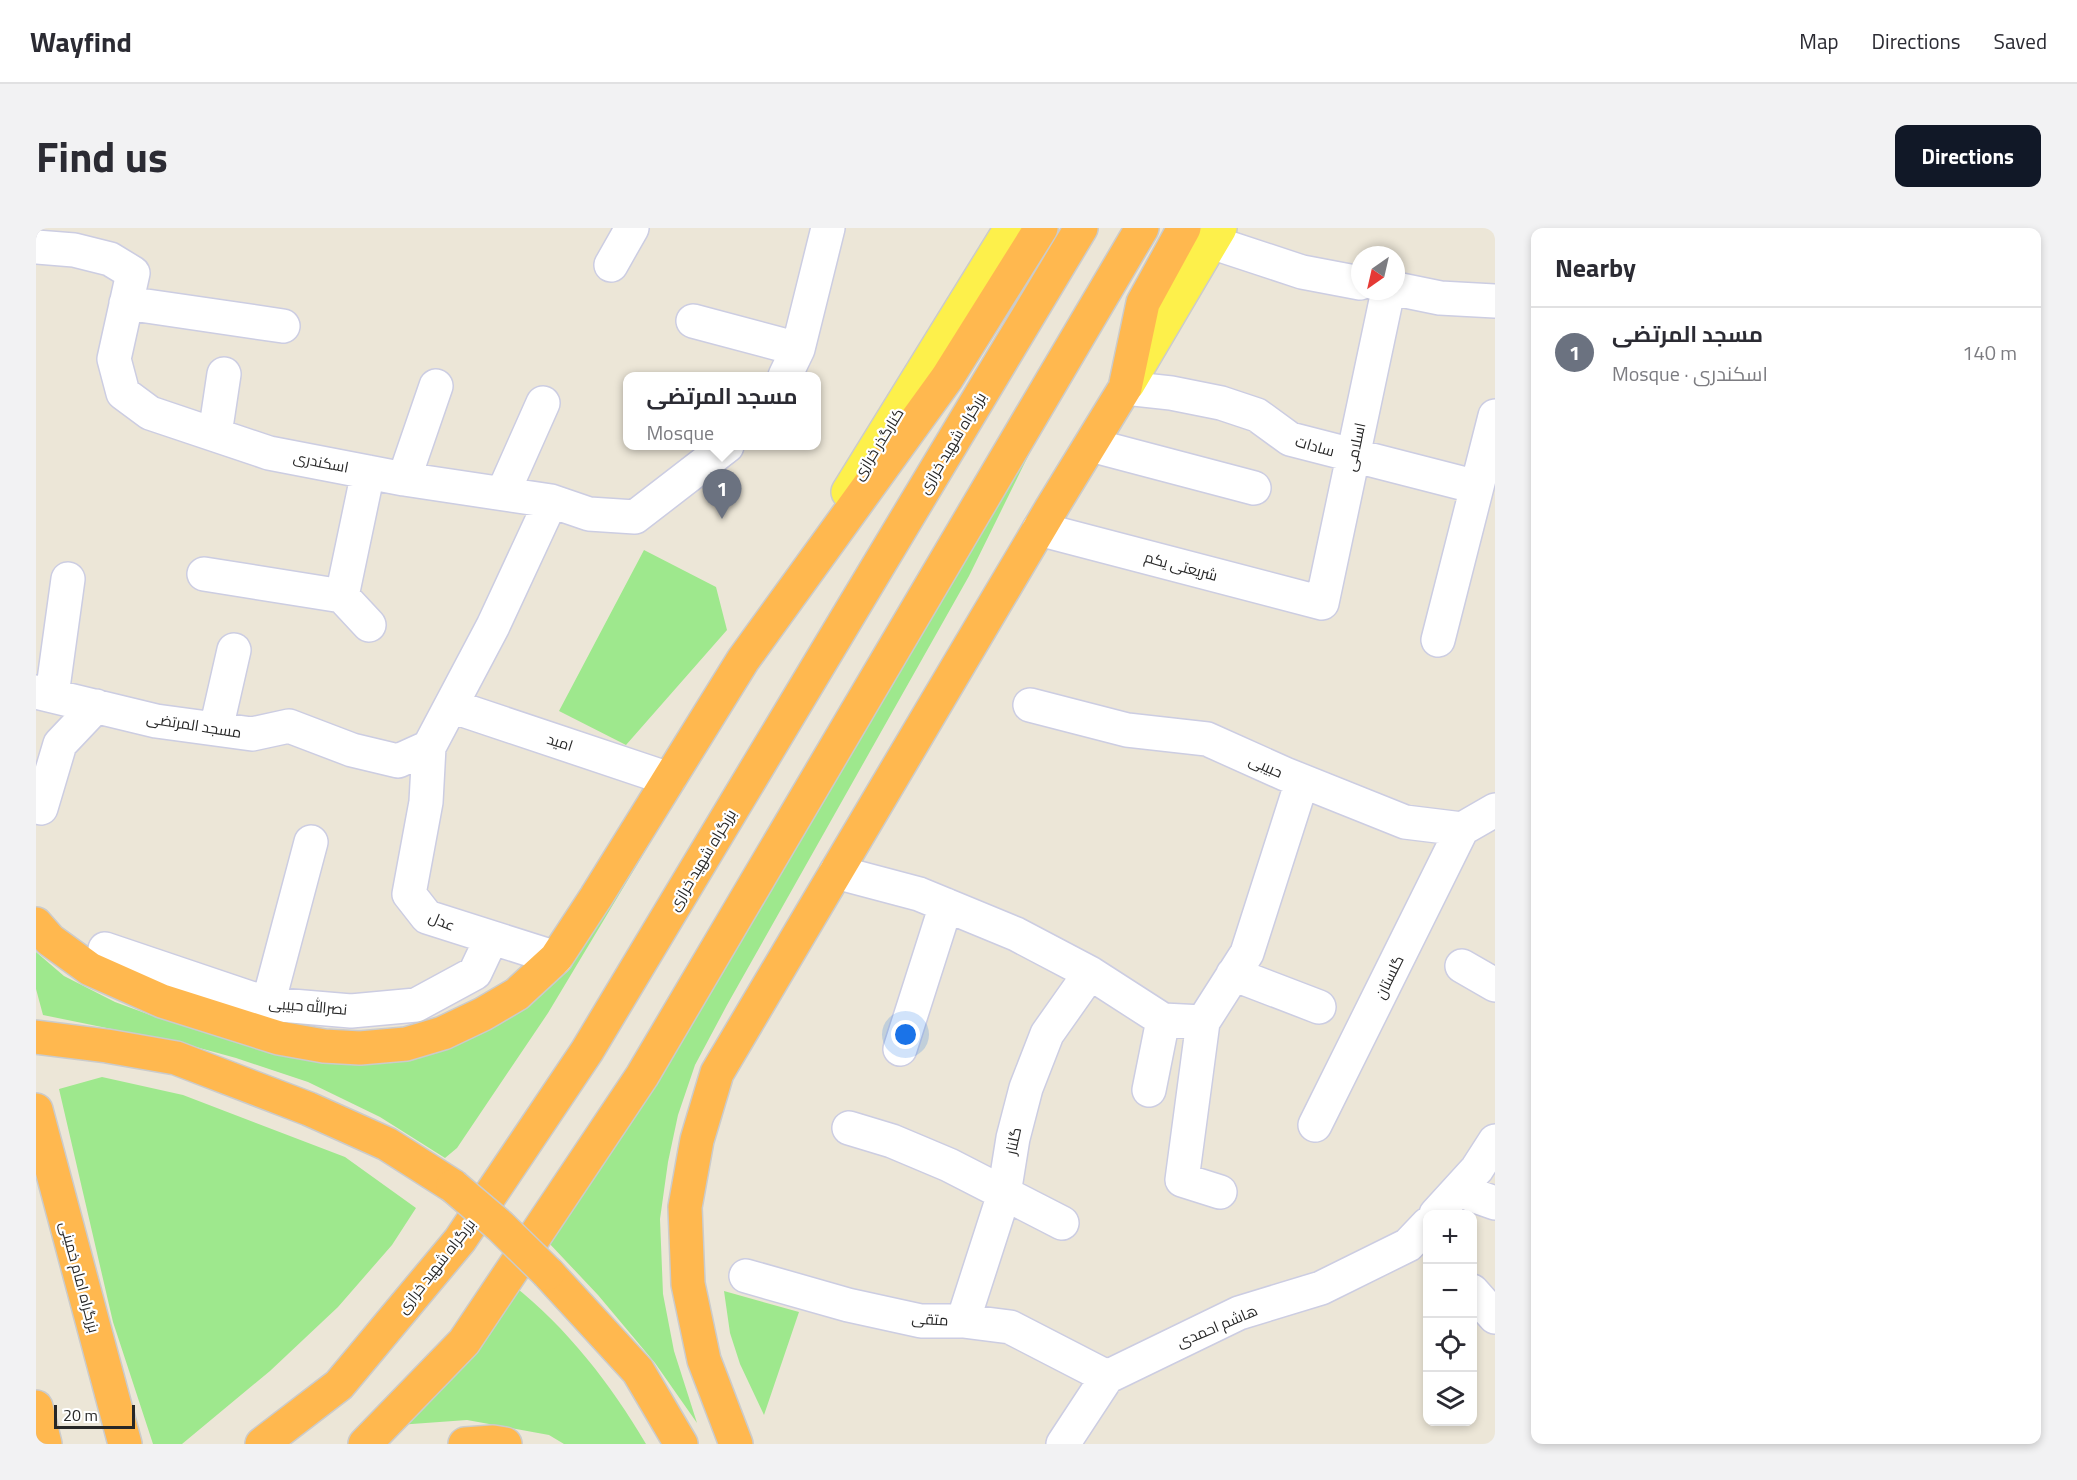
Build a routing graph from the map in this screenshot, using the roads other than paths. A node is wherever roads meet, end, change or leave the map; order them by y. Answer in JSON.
{"nodes":[{"id":1,"x":632,"y":228,"type":"edge"},
{"id":2,"x":828,"y":228,"type":"edge"},
{"id":3,"x":1041,"y":228,"type":"edge"},
{"id":4,"x":1081,"y":228,"type":"edge"},
{"id":5,"x":1142,"y":228,"type":"edge"},
{"id":6,"x":1004,"y":230,"type":"edge"},
{"id":7,"x":1205,"y":233,"type":"edge"},
{"id":8,"x":36,"y":247,"type":"edge"},
{"id":9,"x":610,"y":265,"type":"dead end"},
{"id":10,"x":1351,"y":281,"type":"edge"},
{"id":11,"x":1405,"y":292,"type":"edge"},
{"id":12,"x":1386,"y":300,"type":"edge"},
{"id":13,"x":1495,"y":301,"type":"edge"},
{"id":14,"x":126,"y":303,"type":"junction"},
{"id":15,"x":693,"y":321,"type":"dead end"},
{"id":16,"x":283,"y":326,"type":"dead end"},
{"id":17,"x":792,"y":363,"type":"edge"},
{"id":18,"x":224,"y":374,"type":"dead end"},
{"id":19,"x":436,"y":386,"type":"dead end"},
{"id":20,"x":1125,"y":388,"type":"junction"},
{"id":21,"x":543,"y":404,"type":"dead end"},
{"id":22,"x":1495,"y":416,"type":"edge"},
{"id":23,"x":215,"y":434,"type":"junction"},
{"id":24,"x":1091,"y":445,"type":"junction"},
{"id":25,"x":722,"y":450,"type":"edge"},
{"id":26,"x":1353,"y":457,"type":"junction"},
{"id":27,"x":368,"y":472,"type":"junction"},
{"id":28,"x":404,"y":478,"type":"junction"},
{"id":29,"x":1254,"y":488,"type":"dead end"},
{"id":30,"x":1477,"y":488,"type":"junction"},
{"id":31,"x":503,"y":493,"type":"junction"},
{"id":32,"x":551,"y":501,"type":"junction"},
{"id":33,"x":1039,"y":529,"type":"junction"},
{"id":34,"x":204,"y":574,"type":"dead end"},
{"id":35,"x":68,"y":579,"type":"dead end"},
{"id":36,"x":342,"y":596,"type":"junction"},
{"id":37,"x":1322,"y":603,"type":"joint"},
{"id":38,"x":369,"y":625,"type":"dead end"},
{"id":39,"x":1438,"y":640,"type":"dead end"},
{"id":40,"x":234,"y":650,"type":"dead end"},
{"id":41,"x":743,"y":660,"type":"junction"},
{"id":42,"x":44,"y":693,"type":"edge"},
{"id":43,"x":1030,"y":705,"type":"dead end"},
{"id":44,"x":96,"y":706,"type":"junction"},
{"id":45,"x":451,"y":706,"type":"junction"},
{"id":46,"x":216,"y":729,"type":"junction"},
{"id":47,"x":429,"y":747,"type":"junction"},
{"id":48,"x":669,"y":778,"type":"junction"},
{"id":49,"x":1302,"y":781,"type":"junction"},
{"id":50,"x":41,"y":808,"type":"dead end"},
{"id":51,"x":1495,"y":810,"type":"edge"},
{"id":52,"x":1462,"y":830,"type":"junction"},
{"id":53,"x":311,"y":842,"type":"dead end"},
{"id":54,"x":836,"y":872,"type":"junction"},
{"id":55,"x":946,"y":905,"type":"junction"},
{"id":56,"x":36,"y":924,"type":"edge"},
{"id":57,"x":491,"y":939,"type":"junction"},
{"id":58,"x":105,"y":949,"type":"dead end"},
{"id":59,"x":556,"y":958,"type":"junction"},
{"id":60,"x":1461,"y":966,"type":"dead end"},
{"id":61,"x":1090,"y":973,"type":"junction"},
{"id":62,"x":1233,"y":974,"type":"junction"},
{"id":63,"x":1495,"y":985,"type":"edge"},
{"id":64,"x":268,"y":1004,"type":"junction"},
{"id":65,"x":1319,"y":1007,"type":"dead end"},
{"id":66,"x":1163,"y":1020,"type":"junction"},
{"id":67,"x":1203,"y":1022,"type":"junction"},
{"id":68,"x":36,"y":1037,"type":"edge"},
{"id":69,"x":900,"y":1049,"type":"dead end"},
{"id":70,"x":1149,"y":1090,"type":"dead end"},
{"id":71,"x":37,"y":1114,"type":"edge"},
{"id":72,"x":1315,"y":1125,"type":"dead end"},
{"id":73,"x":849,"y":1128,"type":"dead end"},
{"id":74,"x":1495,"y":1141,"type":"edge"},
{"id":75,"x":1458,"y":1190,"type":"junction"},
{"id":76,"x":1220,"y":1192,"type":"dead end"},
{"id":77,"x":1004,"y":1194,"type":"junction"},
{"id":78,"x":1495,"y":1203,"type":"edge"},
{"id":79,"x":1440,"y":1210,"type":"edge"},
{"id":80,"x":1062,"y":1223,"type":"dead end"},
{"id":81,"x":1421,"y":1242,"type":"edge"},
{"id":82,"x":746,"y":1276,"type":"dead end"},
{"id":83,"x":1477,"y":1297,"type":"edge"},
{"id":84,"x":1495,"y":1317,"type":"edge"},
{"id":85,"x":963,"y":1321,"type":"junction"},
{"id":86,"x":1107,"y":1377,"type":"junction"},
{"id":87,"x":36,"y":1407,"type":"edge"},
{"id":88,"x":45,"y":1444,"type":"edge"},
{"id":89,"x":125,"y":1444,"type":"edge"},
{"id":90,"x":262,"y":1444,"type":"edge"},
{"id":91,"x":366,"y":1444,"type":"edge"},
{"id":92,"x":465,"y":1444,"type":"edge"},
{"id":93,"x":505,"y":1444,"type":"edge"},
{"id":94,"x":681,"y":1444,"type":"edge"},
{"id":95,"x":736,"y":1444,"type":"edge"},
{"id":96,"x":1063,"y":1444,"type":"edge"}],
"edges":[{"from":1,"to":9,"type":"street"},
{"from":2,"to":17,"type":"street"},
{"from":3,"to":41,"type":"highway"},
{"from":4,"to":90,"type":"highway","name":"بزرگراه شهید خرازی"},
{"from":5,"to":91,"type":"highway"},
{"from":6,"to":41,"type":"main road","name":"کنارگذر خرازی"},
{"from":7,"to":10,"type":"street"},
{"from":7,"to":20,"type":"highway"},
{"from":8,"to":14,"type":"street","name":"اسکندری"},
{"from":11,"to":13,"type":"street"},
{"from":12,"to":26,"type":"street","name":"اسلامی"},
{"from":14,"to":16,"type":"street"},
{"from":14,"to":23,"type":"street","name":"اسکندری"},
{"from":15,"to":17,"type":"street"},
{"from":18,"to":23,"type":"street"},
{"from":19,"to":28,"type":"street"},
{"from":20,"to":24,"type":"highway"},
{"from":20,"to":26,"type":"street","name":"سادات"},
{"from":21,"to":31,"type":"street"},
{"from":22,"to":30,"type":"street"},
{"from":23,"to":27,"type":"street","name":"اسکندری"},
{"from":24,"to":29,"type":"street"},
{"from":24,"to":33,"type":"highway"},
{"from":25,"to":32,"type":"street","name":"اسکندری"},
{"from":26,"to":30,"type":"street","name":"سادات"},
{"from":26,"to":37,"type":"street","name":"اسلامی"},
{"from":27,"to":28,"type":"street","name":"اسکندری"},
{"from":27,"to":36,"type":"street"},
{"from":28,"to":31,"type":"street","name":"اسکندری"},
{"from":30,"to":39,"type":"street"},
{"from":31,"to":32,"type":"street","name":"اسکندری"},
{"from":32,"to":45,"type":"street"},
{"from":33,"to":37,"type":"street","name":"شریعتی یکم"},
{"from":33,"to":54,"type":"highway"},
{"from":34,"to":36,"type":"street"},
{"from":35,"to":42,"type":"street"},
{"from":36,"to":38,"type":"street"},
{"from":40,"to":46,"type":"street"},
{"from":41,"to":48,"type":"highway"},
{"from":42,"to":44,"type":"street","name":"مسجد المرتضی"},
{"from":43,"to":49,"type":"street","name":"حبیبی"},
{"from":44,"to":46,"type":"street","name":"مسجد المرتضی"},
{"from":44,"to":50,"type":"street"},
{"from":45,"to":47,"type":"street"},
{"from":45,"to":48,"type":"street","name":"امید"},
{"from":46,"to":47,"type":"street","name":"مسجد المرتضی"},
{"from":47,"to":57,"type":"street","name":"عدل"},
{"from":48,"to":59,"type":"highway"},
{"from":49,"to":52,"type":"street","name":"حبیبی"},
{"from":49,"to":62,"type":"street"},
{"from":51,"to":52,"type":"street"},
{"from":52,"to":72,"type":"street","name":"گلستان"},
{"from":53,"to":64,"type":"street"},
{"from":54,"to":55,"type":"street"},
{"from":54,"to":95,"type":"highway"},
{"from":55,"to":61,"type":"street"},
{"from":55,"to":69,"type":"street"},
{"from":56,"to":59,"type":"highway"},
{"from":57,"to":59,"type":"street","name":"عدل"},
{"from":57,"to":64,"type":"street","name":"نصرالله حبیبی"},
{"from":58,"to":64,"type":"street","name":"نصرالله حبیبی"},
{"from":60,"to":63,"type":"street"},
{"from":61,"to":66,"type":"street"},
{"from":61,"to":77,"type":"street","name":"گلنار"},
{"from":62,"to":65,"type":"street"},
{"from":62,"to":67,"type":"street"},
{"from":66,"to":67,"type":"street"},
{"from":66,"to":70,"type":"street"},
{"from":67,"to":76,"type":"street"},
{"from":68,"to":94,"type":"highway","bridge":true},
{"from":71,"to":89,"type":"highway","name":"بزرگراه امام خمینی"},
{"from":73,"to":77,"type":"street"},
{"from":74,"to":75,"type":"street"},
{"from":75,"to":78,"type":"street"},
{"from":75,"to":79,"type":"street"},
{"from":77,"to":80,"type":"street"},
{"from":77,"to":85,"type":"street","name":"گلنار"},
{"from":81,"to":86,"type":"street","name":"هاشم احمدی"},
{"from":82,"to":85,"type":"street","name":"متقی"},
{"from":83,"to":84,"type":"street"},
{"from":85,"to":86,"type":"street","name":"متقی"},
{"from":86,"to":96,"type":"street"},
{"from":87,"to":88,"type":"highway"},
{"from":92,"to":93,"type":"highway"}]}
